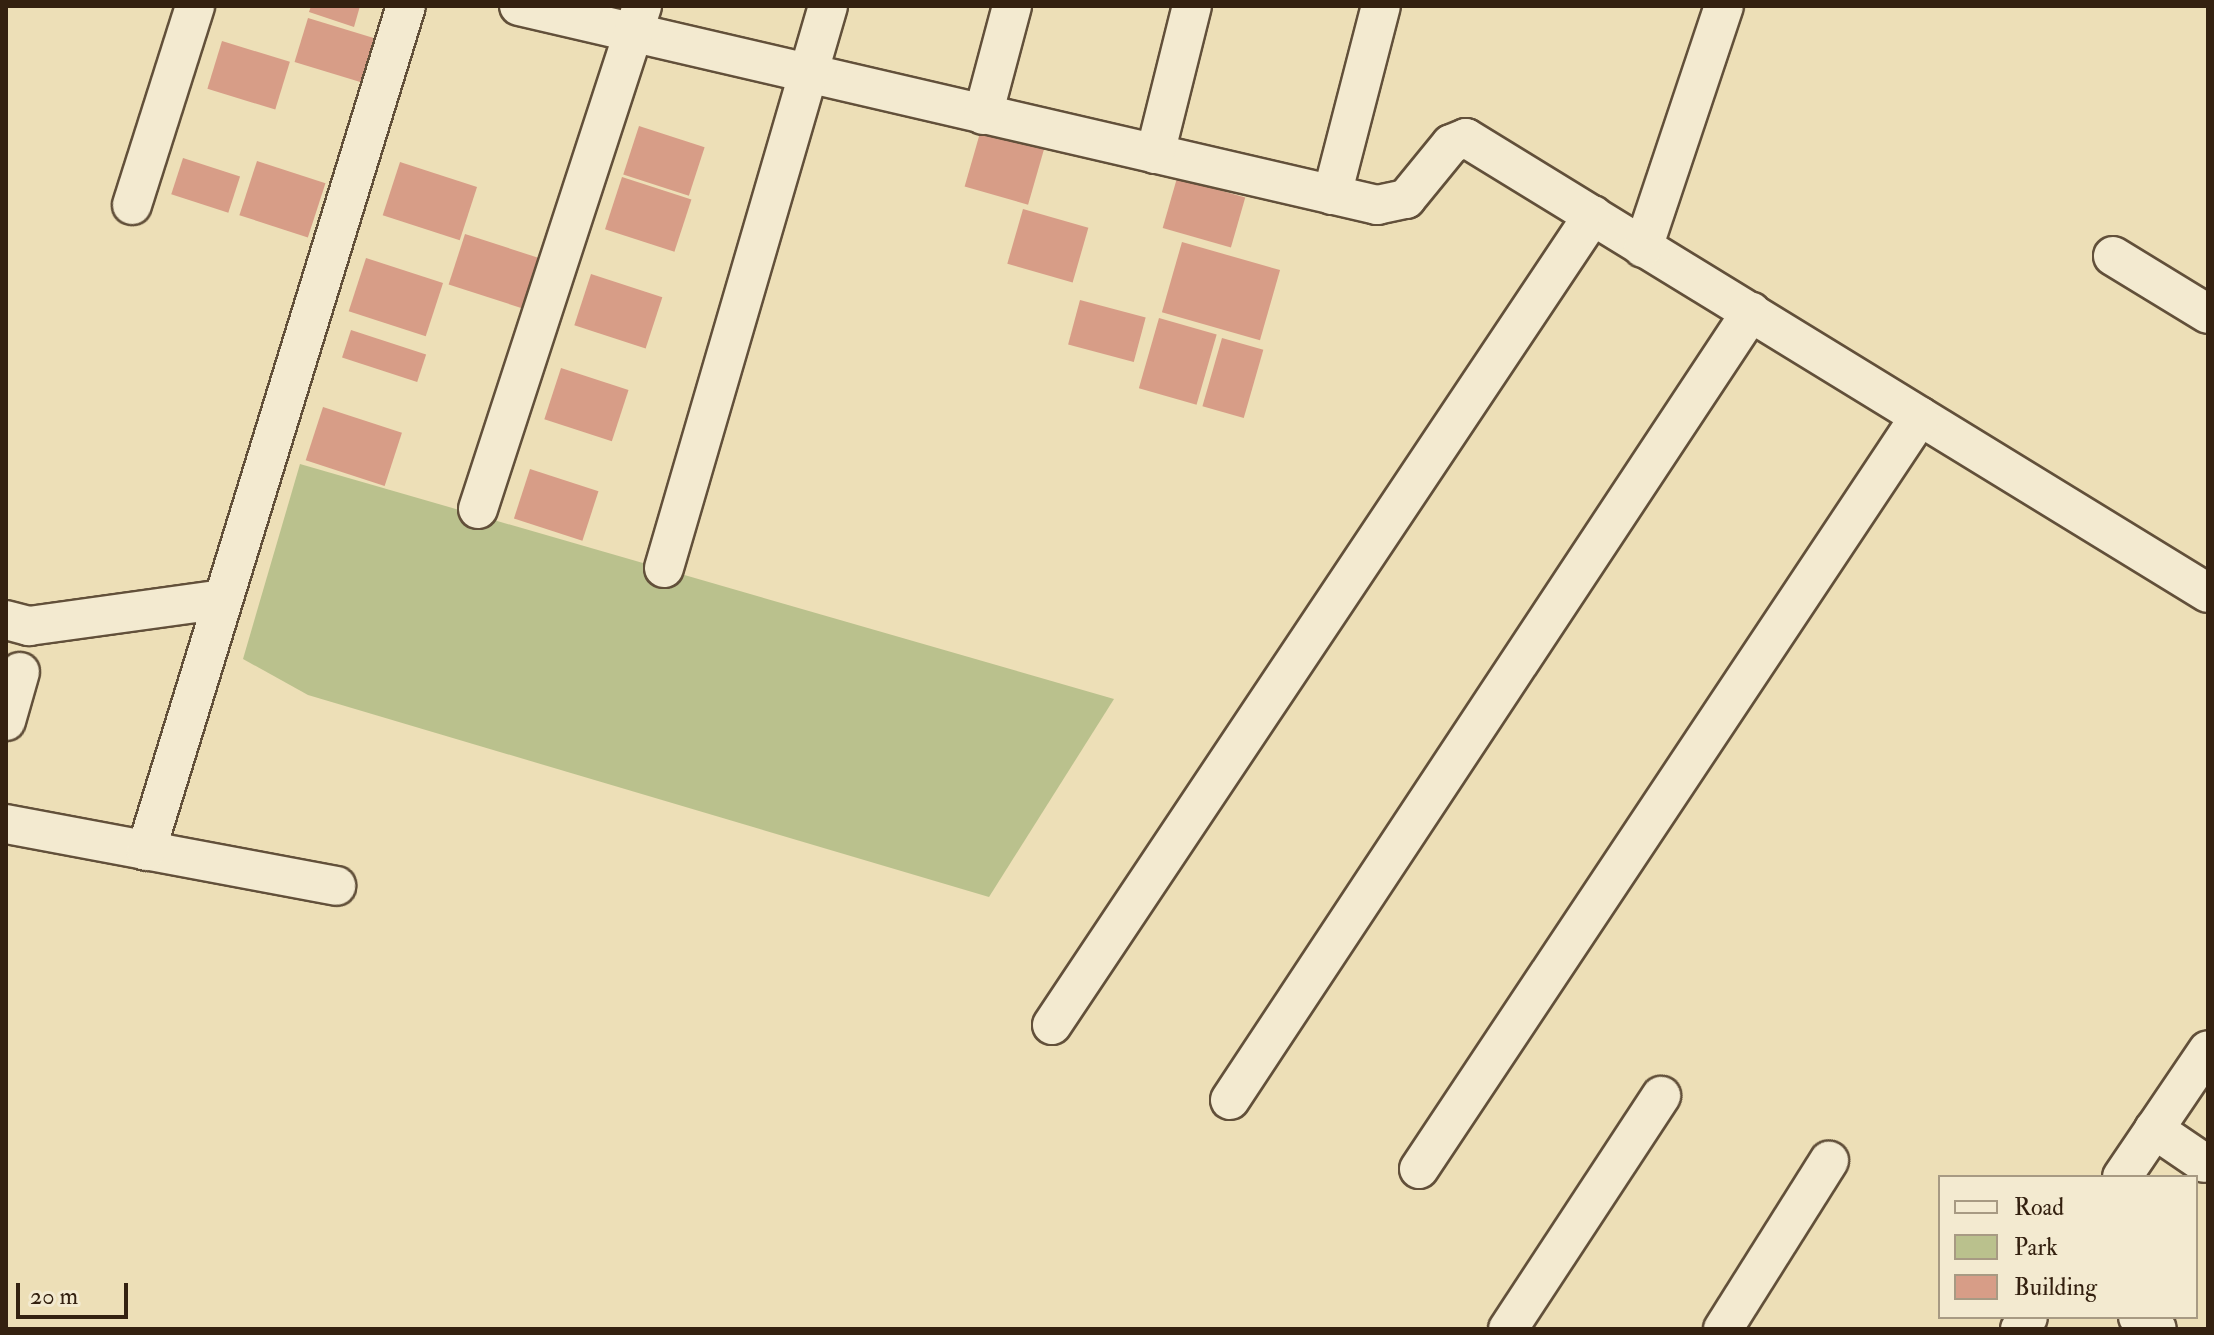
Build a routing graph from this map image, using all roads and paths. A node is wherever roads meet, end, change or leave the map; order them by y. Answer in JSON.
{"nodes":[{"id":1,"x":195,"y":6,"type":"edge"},
{"id":2,"x":406,"y":6,"type":"edge"},
{"id":3,"x":519,"y":6,"type":"edge"},
{"id":4,"x":828,"y":6,"type":"edge"},
{"id":5,"x":1012,"y":6,"type":"edge"},
{"id":6,"x":1192,"y":6,"type":"edge"},
{"id":7,"x":1381,"y":6,"type":"edge"},
{"id":8,"x":1724,"y":6,"type":"edge"},
{"id":9,"x":638,"y":20,"type":"edge"},
{"id":10,"x":812,"y":75,"type":"junction"},
{"id":11,"x":983,"y":115,"type":"junction"},
{"id":12,"x":1155,"y":154,"type":"junction"},
{"id":13,"x":1332,"y":195,"type":"junction"},
{"id":14,"x":132,"y":205,"type":"dead end"},
{"id":15,"x":1593,"y":215,"type":"junction"},
{"id":16,"x":1643,"y":248,"type":"junction"},
{"id":17,"x":2113,"y":256,"type":"dead end"},
{"id":18,"x":1751,"y":312,"type":"junction"},
{"id":19,"x":2208,"y":314,"type":"edge"},
{"id":20,"x":1920,"y":416,"type":"junction"},
{"id":21,"x":478,"y":509,"type":"dead end"},
{"id":22,"x":664,"y":568,"type":"dead end"},
{"id":23,"x":2208,"y":593,"type":"edge"},
{"id":24,"x":223,"y":599,"type":"junction"},
{"id":25,"x":6,"y":620,"type":"edge"},
{"id":26,"x":20,"y":672,"type":"dead end"},
{"id":27,"x":6,"y":721,"type":"edge"},
{"id":28,"x":6,"y":824,"type":"edge"},
{"id":29,"x":146,"y":851,"type":"junction"},
{"id":30,"x":336,"y":886,"type":"dead end"},
{"id":31,"x":1052,"y":1025,"type":"dead end"},
{"id":32,"x":2208,"y":1050,"type":"edge"},
{"id":33,"x":1661,"y":1096,"type":"dead end"},
{"id":34,"x":1230,"y":1100,"type":"dead end"},
{"id":35,"x":2154,"y":1129,"type":"junction"},
{"id":36,"x":1829,"y":1161,"type":"dead end"},
{"id":37,"x":2202,"y":1166,"type":"edge"},
{"id":38,"x":1419,"y":1169,"type":"dead end"},
{"id":39,"x":2123,"y":1175,"type":"edge"},
{"id":40,"x":1508,"y":1329,"type":"edge"},
{"id":41,"x":1723,"y":1329,"type":"edge"}],
"edges":[{"from":1,"to":14,"type":"street"},
{"from":2,"to":24,"type":"street"},
{"from":3,"to":9,"type":"street"},
{"from":4,"to":10,"type":"street"},
{"from":5,"to":11,"type":"street"},
{"from":6,"to":12,"type":"street"},
{"from":7,"to":13,"type":"street"},
{"from":8,"to":16,"type":"street"},
{"from":9,"to":10,"type":"street"},
{"from":9,"to":21,"type":"street"},
{"from":10,"to":11,"type":"street"},
{"from":10,"to":22,"type":"street"},
{"from":11,"to":12,"type":"street"},
{"from":12,"to":13,"type":"street"},
{"from":13,"to":15,"type":"street"},
{"from":15,"to":16,"type":"street"},
{"from":15,"to":31,"type":"street"},
{"from":16,"to":18,"type":"street"},
{"from":17,"to":19,"type":"street"},
{"from":18,"to":20,"type":"street"},
{"from":18,"to":34,"type":"street"},
{"from":20,"to":23,"type":"street"},
{"from":20,"to":38,"type":"street"},
{"from":24,"to":25,"type":"street"},
{"from":24,"to":29,"type":"street"},
{"from":26,"to":27,"type":"street"},
{"from":28,"to":29,"type":"street"},
{"from":29,"to":30,"type":"street"},
{"from":32,"to":35,"type":"street"},
{"from":33,"to":40,"type":"street"},
{"from":35,"to":37,"type":"street"},
{"from":35,"to":39,"type":"street"},
{"from":36,"to":41,"type":"street"}]}
